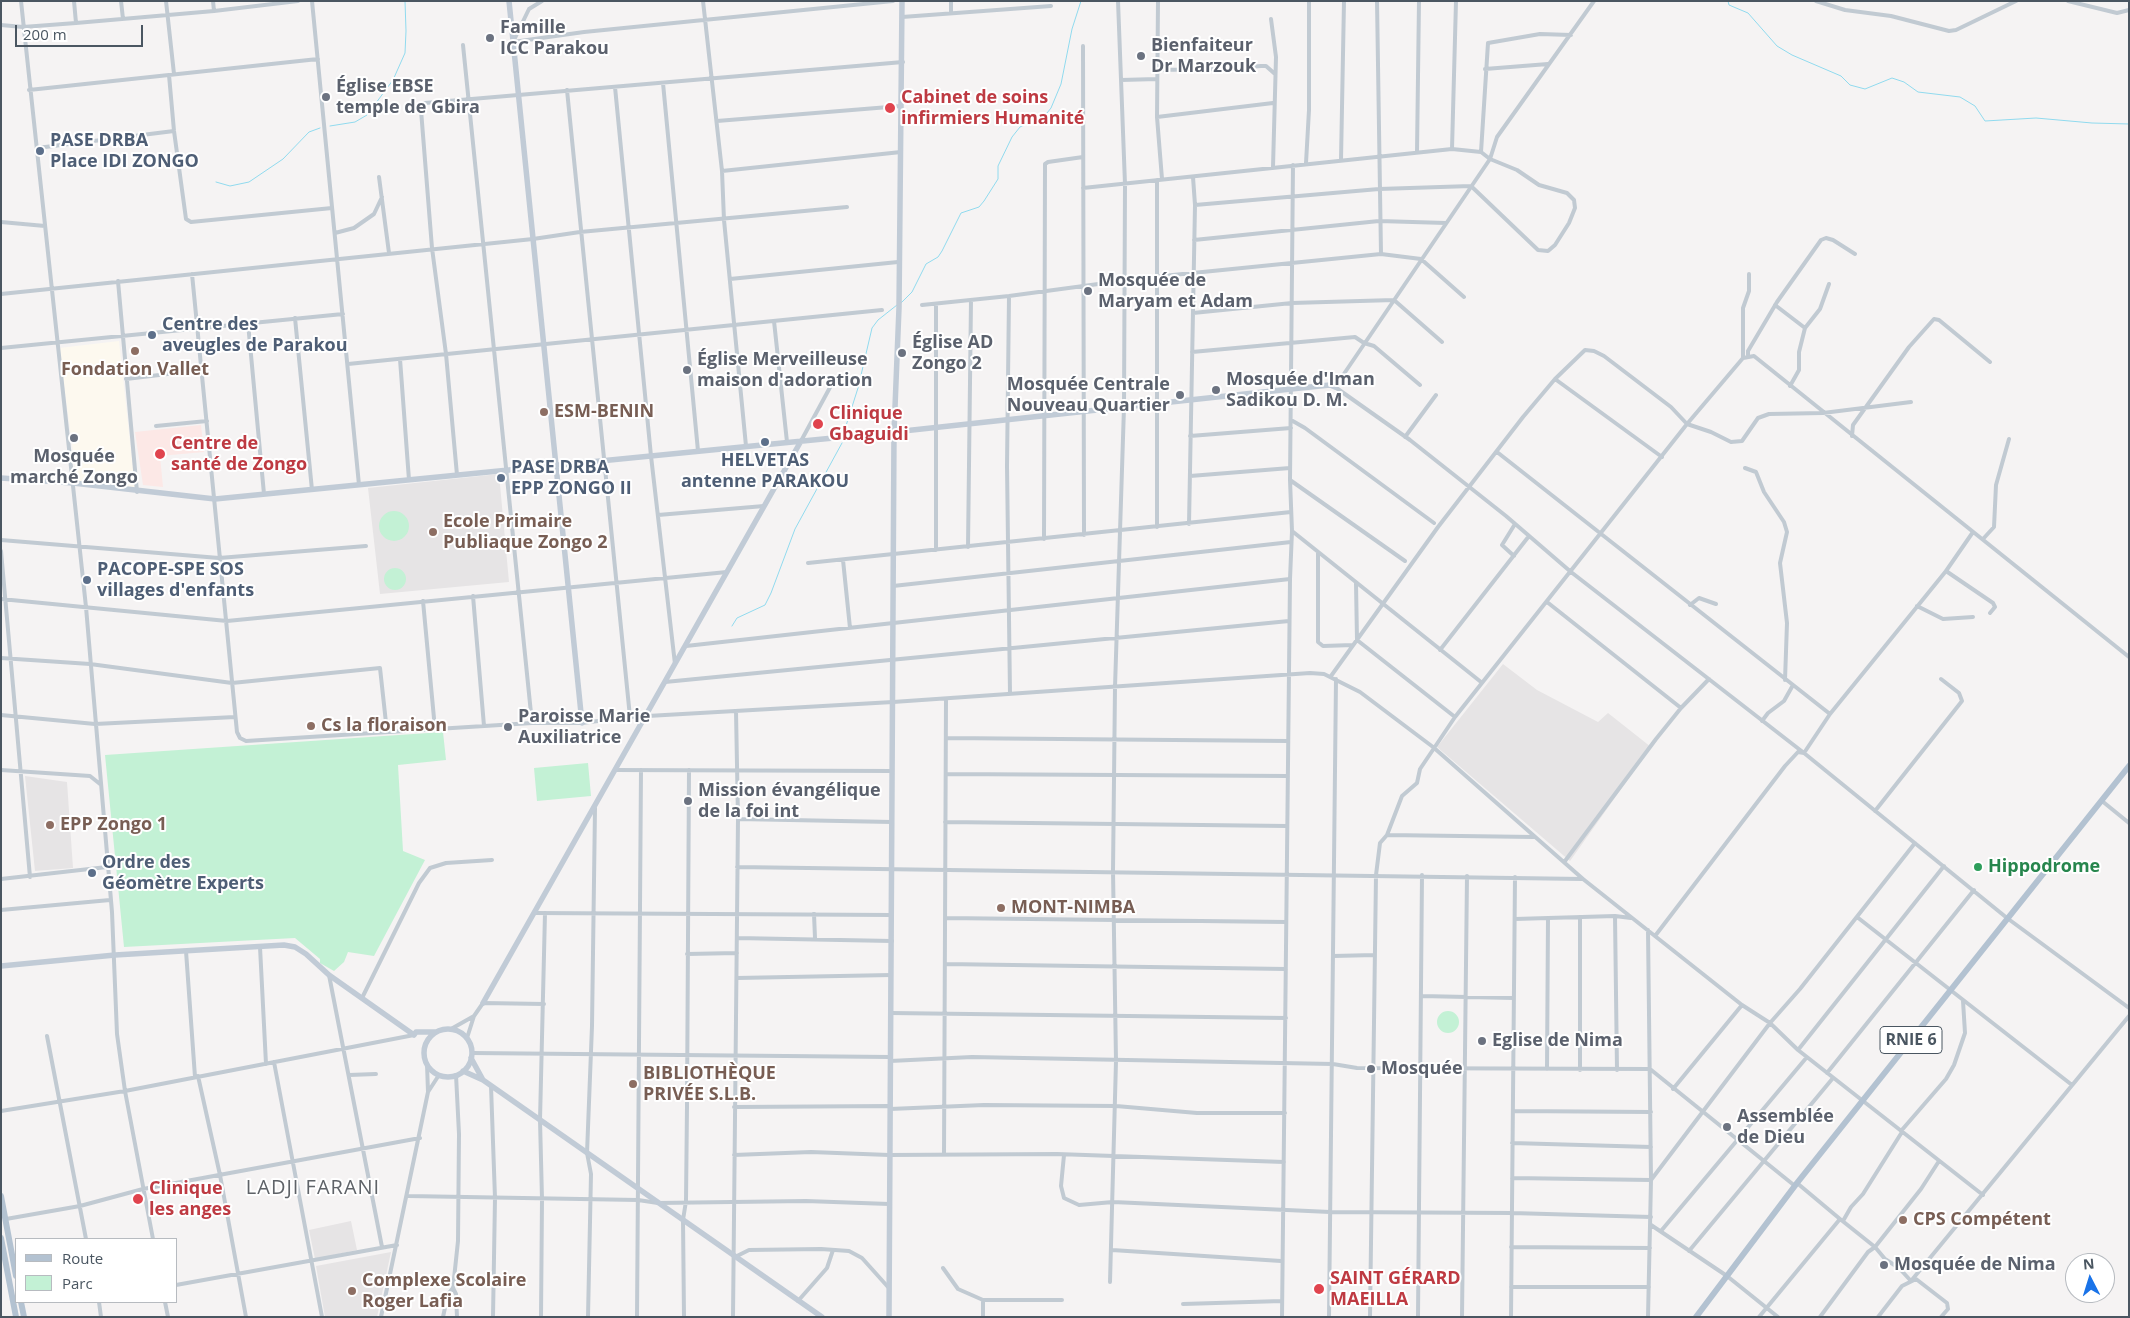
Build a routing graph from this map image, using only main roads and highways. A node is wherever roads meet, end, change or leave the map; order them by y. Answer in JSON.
{"nodes":[{"id":1,"x":2129,"y":766,"type":"edge"},
{"id":2,"x":1,"y":1196,"type":"edge"},
{"id":3,"x":1,"y":1238,"type":"edge"},
{"id":4,"x":15,"y":1270,"type":"edge"},
{"id":5,"x":21,"y":1303,"type":"edge"},
{"id":6,"x":16,"y":1317,"type":"edge"},
{"id":7,"x":24,"y":1317,"type":"edge"},
{"id":8,"x":1696,"y":1317,"type":"edge"}],
"edges":[{"from":1,"to":8,"type":"main road","number":"RNIE 6"},
{"from":2,"to":4,"type":"main road"},
{"from":3,"to":6,"type":"main road"},
{"from":5,"to":7,"type":"main road"}]}
